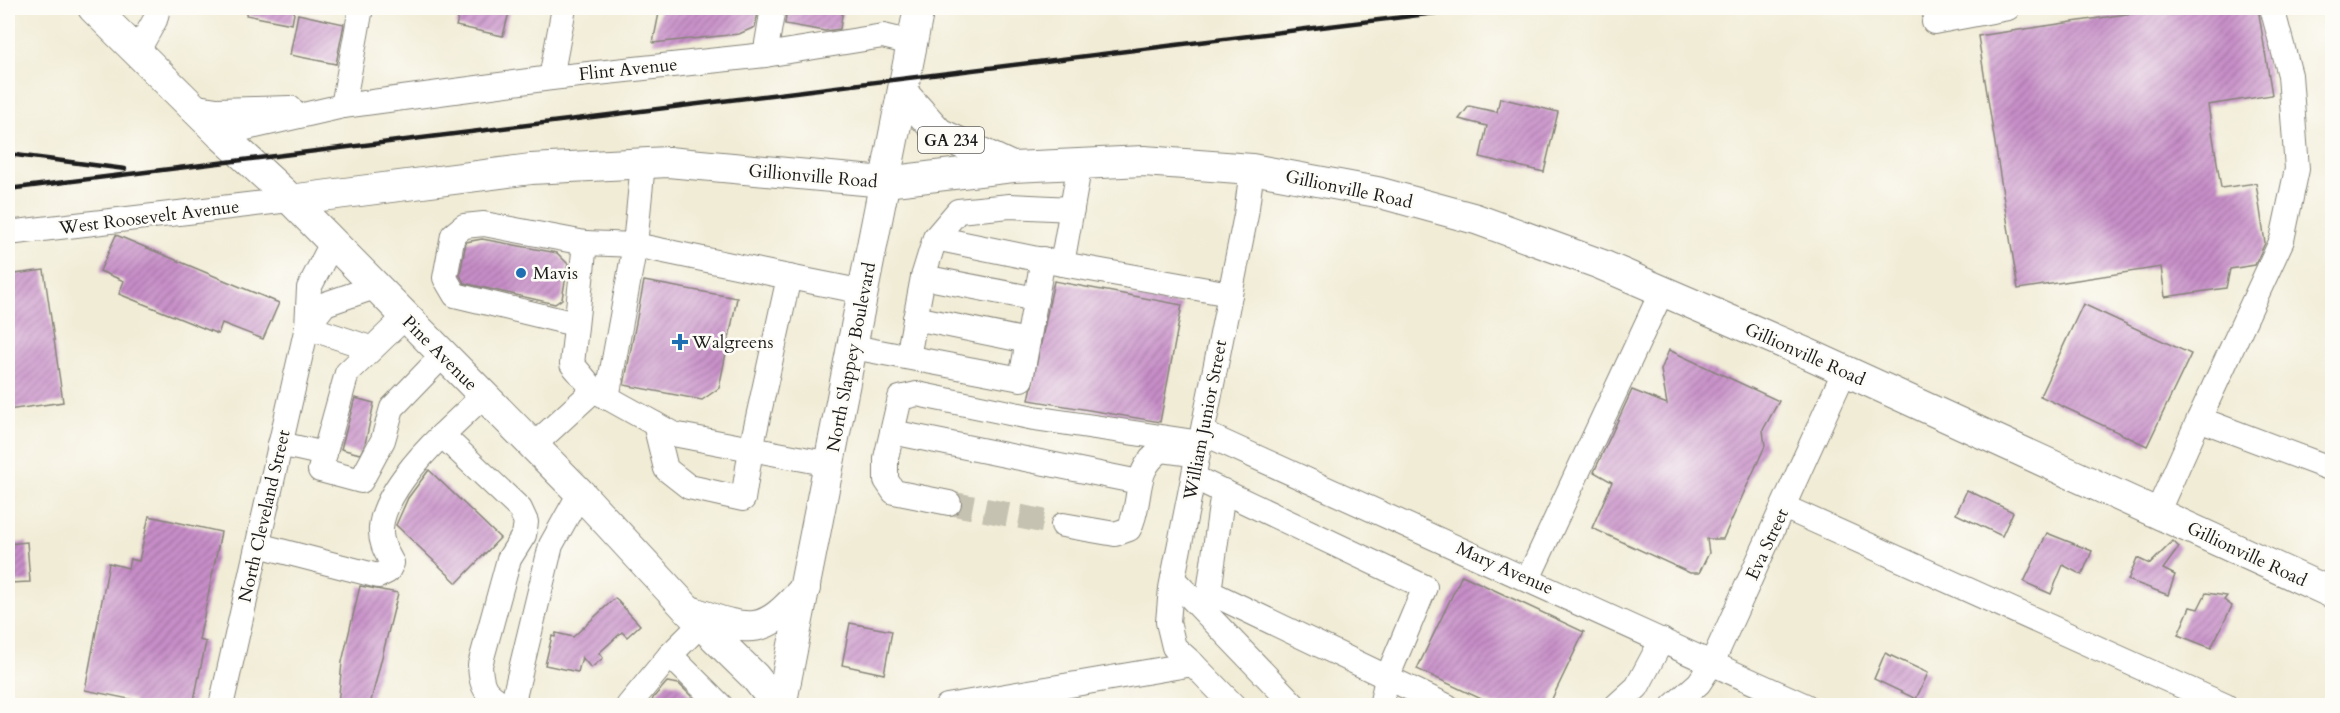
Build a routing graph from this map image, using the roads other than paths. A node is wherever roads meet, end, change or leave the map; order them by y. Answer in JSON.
{"nodes":[{"id":1,"x":93,"y":8,"type":"edge"},
{"id":2,"x":158,"y":8,"type":"edge"},
{"id":3,"x":361,"y":8,"type":"edge"},
{"id":4,"x":564,"y":8,"type":"edge"},
{"id":5,"x":773,"y":8,"type":"edge"},
{"id":6,"x":920,"y":8,"type":"edge"},
{"id":7,"x":2008,"y":8,"type":"edge"},
{"id":8,"x":2272,"y":8,"type":"edge"},
{"id":9,"x":1934,"y":22,"type":"dead end"},
{"id":10,"x":912,"y":43,"type":"junction"},
{"id":11,"x":137,"y":52,"type":"junction"},
{"id":12,"x":765,"y":55,"type":"junction"},
{"id":13,"x":551,"y":78,"type":"junction"},
{"id":14,"x":903,"y":93,"type":"junction"},
{"id":15,"x":191,"y":106,"type":"junction"},
{"id":16,"x":343,"y":106,"type":"junction"},
{"id":17,"x":220,"y":134,"type":"junction"},
{"id":18,"x":1080,"y":163,"type":"junction"},
{"id":19,"x":643,"y":164,"type":"junction"},
{"id":20,"x":1013,"y":167,"type":"junction"},
{"id":21,"x":1252,"y":168,"type":"junction"},
{"id":22,"x":885,"y":182,"type":"junction"},
{"id":23,"x":290,"y":200,"type":"junction"},
{"id":24,"x":1072,"y":209,"type":"junction"},
{"id":25,"x":8,"y":233,"type":"edge"},
{"id":26,"x":934,"y":238,"type":"junction"},
{"id":27,"x":332,"y":243,"type":"junction"},
{"id":28,"x":585,"y":243,"type":"junction"},
{"id":29,"x":635,"y":245,"type":"junction"},
{"id":30,"x":1053,"y":261,"type":"junction"},
{"id":31,"x":789,"y":277,"type":"junction"},
{"id":32,"x":923,"y":277,"type":"junction"},
{"id":33,"x":375,"y":287,"type":"junction"},
{"id":34,"x":1662,"y":291,"type":"junction"},
{"id":35,"x":864,"y":292,"type":"junction"},
{"id":36,"x":1230,"y":294,"type":"junction"},
{"id":37,"x":1036,"y":298,"type":"junction"},
{"id":38,"x":404,"y":318,"type":"junction"},
{"id":39,"x":915,"y":318,"type":"junction"},
{"id":40,"x":575,"y":324,"type":"junction"},
{"id":41,"x":307,"y":327,"type":"junction"},
{"id":42,"x":1028,"y":341,"type":"junction"},
{"id":43,"x":853,"y":347,"type":"junction"},
{"id":44,"x":370,"y":348,"type":"junction"},
{"id":45,"x":443,"y":355,"type":"junction"},
{"id":46,"x":908,"y":357,"type":"junction"},
{"id":47,"x":1844,"y":372,"type":"junction"},
{"id":48,"x":601,"y":394,"type":"junction"},
{"id":49,"x":483,"y":396,"type":"junction"},
{"id":50,"x":2199,"y":419,"type":"junction"},
{"id":51,"x":655,"y":424,"type":"junction"},
{"id":52,"x":892,"y":432,"type":"junction"},
{"id":53,"x":442,"y":435,"type":"junction"},
{"id":54,"x":280,"y":444,"type":"junction"},
{"id":55,"x":533,"y":446,"type":"junction"},
{"id":56,"x":751,"y":449,"type":"junction"},
{"id":57,"x":1199,"y":452,"type":"junction"},
{"id":58,"x":325,"y":454,"type":"junction"},
{"id":59,"x":830,"y":464,"type":"junction"},
{"id":60,"x":2332,"y":469,"type":"edge"},
{"id":61,"x":1139,"y":482,"type":"junction"},
{"id":62,"x":1223,"y":491,"type":"junction"},
{"id":63,"x":580,"y":493,"type":"junction"},
{"id":64,"x":949,"y":503,"type":"tunnel mouth"},
{"id":65,"x":1784,"y":507,"type":"junction"},
{"id":66,"x":2157,"y":513,"type":"junction"},
{"id":67,"x":1063,"y":525,"type":"tunnel mouth"},
{"id":68,"x":524,"y":535,"type":"junction"},
{"id":69,"x":258,"y":545,"type":"junction"},
{"id":70,"x":550,"y":545,"type":"junction"},
{"id":71,"x":1173,"y":579,"type":"junction"},
{"id":72,"x":1528,"y":579,"type":"junction"},
{"id":73,"x":805,"y":588,"type":"junction"},
{"id":74,"x":2332,"y":593,"type":"edge"},
{"id":75,"x":1208,"y":603,"type":"junction"},
{"id":76,"x":695,"y":617,"type":"junction"},
{"id":77,"x":1662,"y":640,"type":"junction"},
{"id":78,"x":670,"y":655,"type":"junction"},
{"id":79,"x":1712,"y":663,"type":"junction"},
{"id":80,"x":1193,"y":664,"type":"junction"},
{"id":81,"x":1387,"y":678,"type":"junction"},
{"id":82,"x":1756,"y":695,"type":"edge"},
{"id":83,"x":635,"y":701,"type":"edge"},
{"id":84,"x":1008,"y":701,"type":"edge"},
{"id":85,"x":221,"y":705,"type":"edge"},
{"id":86,"x":506,"y":705,"type":"edge"},
{"id":87,"x":512,"y":705,"type":"edge"},
{"id":88,"x":721,"y":705,"type":"edge"},
{"id":89,"x":779,"y":705,"type":"edge"},
{"id":90,"x":946,"y":705,"type":"edge"},
{"id":91,"x":1234,"y":705,"type":"edge"},
{"id":92,"x":1295,"y":705,"type":"edge"},
{"id":93,"x":1381,"y":705,"type":"edge"},
{"id":94,"x":1447,"y":705,"type":"edge"},
{"id":95,"x":1616,"y":705,"type":"edge"},
{"id":96,"x":1673,"y":705,"type":"edge"},
{"id":97,"x":1806,"y":705,"type":"edge"},
{"id":98,"x":2226,"y":705,"type":"edge"}],
"edges":[{"from":1,"to":11,"type":"main road","name":"Pine Avenue"},
{"from":2,"to":11,"type":"street"},
{"from":3,"to":16,"type":"street"},
{"from":4,"to":13,"type":"street"},
{"from":5,"to":12,"type":"street"},
{"from":6,"to":10,"type":"main road","name":"North Slappey Boulevard"},
{"from":7,"to":9,"type":"street"},
{"from":8,"to":50,"type":"street"},
{"from":10,"to":12,"type":"street","name":"Flint Avenue"},
{"from":10,"to":14,"type":"main road","name":"North Slappey Boulevard"},
{"from":11,"to":15,"type":"main road","name":"Pine Avenue"},
{"from":12,"to":13,"type":"street","name":"Flint Avenue"},
{"from":13,"to":16,"type":"street","name":"Flint Avenue"},
{"from":14,"to":20,"type":"main road","number":"GA 234"},
{"from":14,"to":22,"type":"main road","name":"North Slappey Boulevard"},
{"from":15,"to":16,"type":"street","name":"Flint Avenue"},
{"from":15,"to":17,"type":"main road","name":"Pine Avenue"},
{"from":16,"to":17,"type":"street","name":"Flint Avenue"},
{"from":17,"to":23,"type":"main road","name":"Pine Avenue"},
{"from":18,"to":20,"type":"main road","name":"Gillionville Road","number":"GA 234"},
{"from":18,"to":21,"type":"main road","name":"Gillionville Road","number":"GA 234"},
{"from":18,"to":24,"type":"street"},
{"from":19,"to":22,"type":"main road","name":"Gillionville Road"},
{"from":19,"to":23,"type":"main road","name":"Gillionville Road"},
{"from":19,"to":29,"type":"street"},
{"from":20,"to":22,"type":"main road","name":"Gillionville Road","number":"GA 234"},
{"from":21,"to":34,"type":"main road","name":"Gillionville Road","number":"GA 234"},
{"from":21,"to":36,"type":"street","name":"William Junior Street"},
{"from":22,"to":35,"type":"main road","name":"North Slappey Boulevard"},
{"from":23,"to":25,"type":"street","name":"West Roosevelt Avenue"},
{"from":23,"to":27,"type":"main road","name":"Pine Avenue"},
{"from":24,"to":26,"type":"street"},
{"from":24,"to":30,"type":"street"},
{"from":26,"to":30,"type":"street"},
{"from":26,"to":32,"type":"street"},
{"from":27,"to":33,"type":"main road","name":"Pine Avenue"},
{"from":27,"to":41,"type":"street","name":"North Cleveland Street"},
{"from":28,"to":29,"type":"street"},
{"from":28,"to":40,"type":"street"},
{"from":28,"to":40,"type":"street"},
{"from":29,"to":31,"type":"street"},
{"from":29,"to":48,"type":"street"},
{"from":30,"to":36,"type":"street"},
{"from":30,"to":37,"type":"street"},
{"from":31,"to":35,"type":"street"},
{"from":31,"to":56,"type":"street"},
{"from":32,"to":37,"type":"street"},
{"from":32,"to":39,"type":"street"},
{"from":33,"to":38,"type":"main road","name":"Pine Avenue"},
{"from":33,"to":41,"type":"street","name":"North Cleveland Street"},
{"from":34,"to":47,"type":"main road","name":"Gillionville Road","number":"GA 234"},
{"from":34,"to":72,"type":"street"},
{"from":35,"to":43,"type":"main road","name":"North Slappey Boulevard"},
{"from":36,"to":57,"type":"street","name":"William Junior Street"},
{"from":37,"to":42,"type":"street"},
{"from":38,"to":44,"type":"street"},
{"from":38,"to":45,"type":"main road","name":"Pine Avenue"},
{"from":39,"to":42,"type":"street"},
{"from":39,"to":46,"type":"street"},
{"from":40,"to":48,"type":"street"},
{"from":41,"to":44,"type":"street"},
{"from":41,"to":54,"type":"street","name":"North Cleveland Street"},
{"from":42,"to":46,"type":"street"},
{"from":43,"to":46,"type":"street"},
{"from":43,"to":59,"type":"main road","name":"North Slappey Boulevard"},
{"from":44,"to":58,"type":"street"},
{"from":45,"to":49,"type":"main road","name":"Pine Avenue"},
{"from":45,"to":58,"type":"street"},
{"from":47,"to":65,"type":"street","name":"Eva Street"},
{"from":47,"to":66,"type":"main road","name":"Gillionville Road","number":"GA 234"},
{"from":48,"to":51,"type":"street"},
{"from":48,"to":55,"type":"street"},
{"from":49,"to":53,"type":"street"},
{"from":49,"to":55,"type":"main road","name":"Pine Avenue"},
{"from":50,"to":60,"type":"street"},
{"from":50,"to":66,"type":"street"},
{"from":51,"to":56,"type":"street"},
{"from":51,"to":56,"type":"street"},
{"from":52,"to":57,"type":"street"},
{"from":52,"to":61,"type":"street"},
{"from":52,"to":64,"type":"street"},
{"from":53,"to":68,"type":"street"},
{"from":53,"to":69,"type":"street"},
{"from":54,"to":58,"type":"street"},
{"from":54,"to":69,"type":"street","name":"North Cleveland Street"},
{"from":55,"to":63,"type":"main road","name":"Pine Avenue"},
{"from":56,"to":59,"type":"street"},
{"from":57,"to":61,"type":"street"},
{"from":57,"to":62,"type":"street"},
{"from":57,"to":71,"type":"street","name":"William Junior Street"},
{"from":57,"to":72,"type":"street","name":"Mary Avenue"},
{"from":59,"to":73,"type":"main road","name":"North Slappey Boulevard"},
{"from":61,"to":67,"type":"street"},
{"from":62,"to":75,"type":"street"},
{"from":62,"to":81,"type":"street"},
{"from":63,"to":70,"type":"street"},
{"from":63,"to":76,"type":"main road","name":"Pine Avenue"},
{"from":65,"to":79,"type":"street","name":"Eva Street"},
{"from":65,"to":98,"type":"street"},
{"from":66,"to":74,"type":"main road","name":"Gillionville Road","number":"GA 234"},
{"from":68,"to":70,"type":"street"},
{"from":68,"to":86,"type":"street"},
{"from":69,"to":85,"type":"street","name":"North Cleveland Street"},
{"from":70,"to":87,"type":"street"},
{"from":71,"to":75,"type":"street"},
{"from":71,"to":80,"type":"street","name":"William Junior Street"},
{"from":72,"to":77,"type":"street","name":"Mary Avenue"},
{"from":73,"to":76,"type":"main road"},
{"from":73,"to":89,"type":"main road","name":"North Slappey Boulevard"},
{"from":75,"to":81,"type":"street"},
{"from":75,"to":92,"type":"street"},
{"from":76,"to":78,"type":"street"},
{"from":76,"to":89,"type":"main road","name":"Pine Avenue"},
{"from":77,"to":79,"type":"street","name":"Mary Avenue"},
{"from":77,"to":95,"type":"street"},
{"from":78,"to":83,"type":"street"},
{"from":78,"to":88,"type":"street"},
{"from":79,"to":82,"type":"street","name":"Mary Avenue"},
{"from":79,"to":96,"type":"street","name":"Eva Street"},
{"from":80,"to":84,"type":"street"},
{"from":80,"to":91,"type":"street","name":"William Junior Street"},
{"from":81,"to":93,"type":"street"},
{"from":81,"to":94,"type":"street"},
{"from":82,"to":97,"type":"street","name":"Mary Avenue"},
{"from":84,"to":90,"type":"street"}]}
